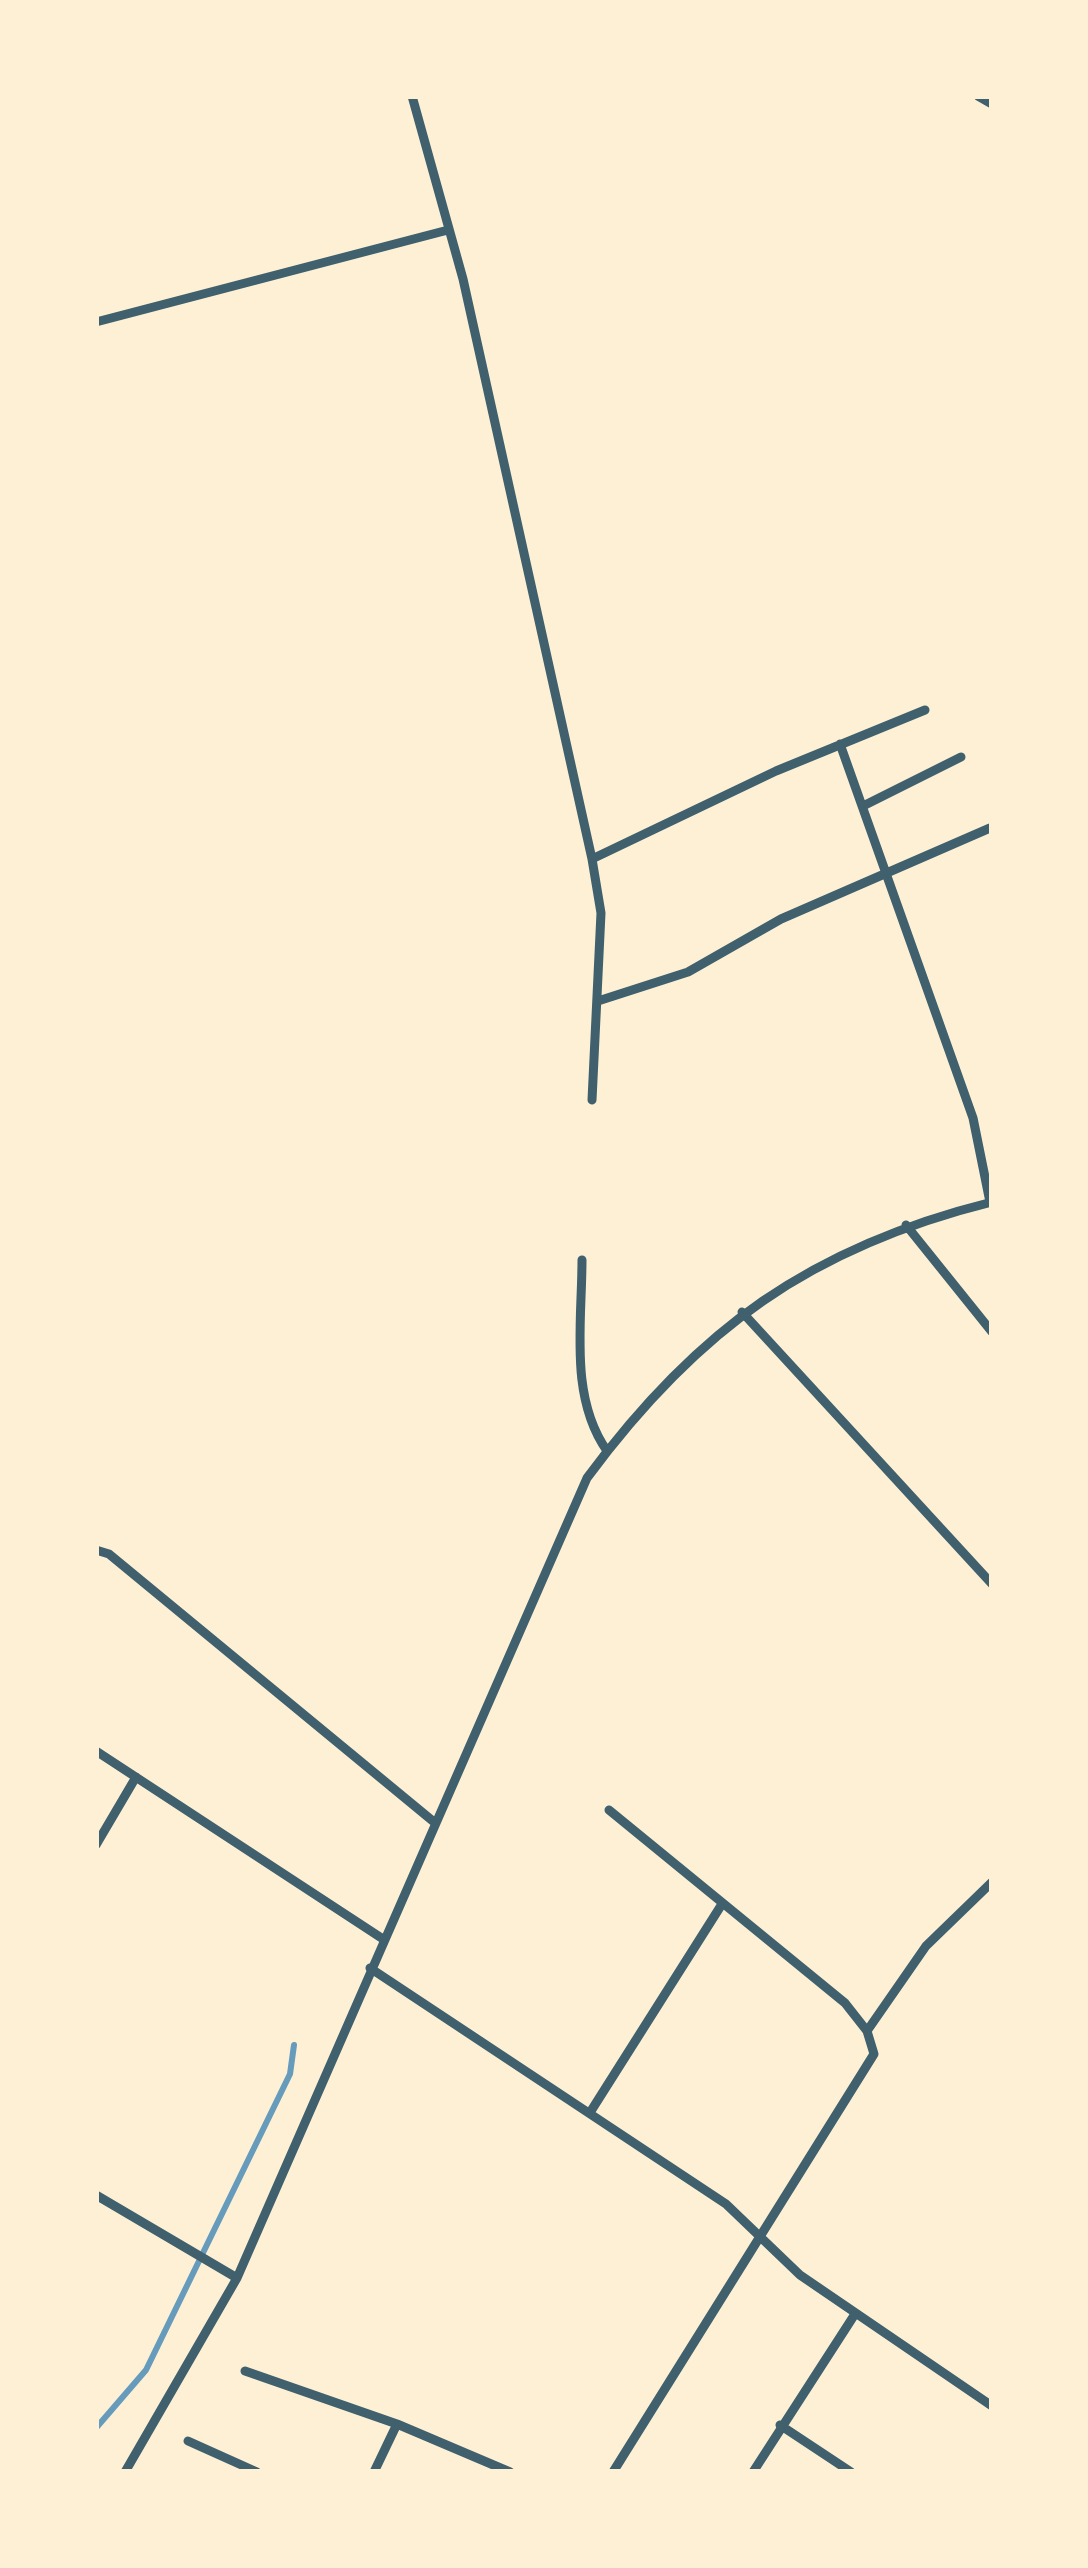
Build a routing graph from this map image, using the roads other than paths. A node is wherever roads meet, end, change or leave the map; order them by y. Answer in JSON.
{"nodes":[{"id":1,"x":412,"y":96,"type":"edge"},
{"id":2,"x":977,"y":96,"type":"edge"},
{"id":3,"x":992,"y":104,"type":"edge"},
{"id":4,"x":448,"y":230,"type":"junction"},
{"id":5,"x":96,"y":322,"type":"edge"},
{"id":6,"x":925,"y":710,"type":"dead end"},
{"id":7,"x":840,"y":744,"type":"junction"},
{"id":8,"x":962,"y":757,"type":"dead end"},
{"id":9,"x":865,"y":805,"type":"junction"},
{"id":10,"x":990,"y":828,"type":"edge"},
{"id":11,"x":592,"y":859,"type":"junction"},
{"id":12,"x":888,"y":872,"type":"junction"},
{"id":13,"x":598,"y":1000,"type":"junction"},
{"id":14,"x":592,"y":1100,"type":"dead end"},
{"id":15,"x":991,"y":1202,"type":"edge"},
{"id":16,"x":906,"y":1225,"type":"junction"},
{"id":17,"x":582,"y":1260,"type":"dead end"},
{"id":18,"x":742,"y":1312,"type":"junction"},
{"id":19,"x":992,"y":1332,"type":"edge"},
{"id":20,"x":607,"y":1451,"type":"junction"},
{"id":21,"x":96,"y":1550,"type":"edge"},
{"id":22,"x":992,"y":1584,"type":"edge"},
{"id":23,"x":96,"y":1751,"type":"edge"},
{"id":24,"x":136,"y":1777,"type":"junction"},
{"id":25,"x":609,"y":1810,"type":"dead end"},
{"id":26,"x":434,"y":1822,"type":"junction"},
{"id":27,"x":96,"y":1845,"type":"edge"},
{"id":28,"x":992,"y":1882,"type":"edge"},
{"id":29,"x":722,"y":1904,"type":"junction"},
{"id":30,"x":383,"y":1940,"type":"junction"},
{"id":31,"x":370,"y":1968,"type":"junction"},
{"id":32,"x":867,"y":2031,"type":"junction"},
{"id":33,"x":591,"y":2111,"type":"junction"},
{"id":34,"x":96,"y":2195,"type":"edge"},
{"id":35,"x":758,"y":2232,"type":"junction"},
{"id":36,"x":237,"y":2278,"type":"junction"},
{"id":37,"x":855,"y":2314,"type":"junction"},
{"id":38,"x":245,"y":2371,"type":"dead end"},
{"id":39,"x":992,"y":2406,"type":"edge"},
{"id":40,"x":397,"y":2423,"type":"junction"},
{"id":41,"x":780,"y":2425,"type":"junction"},
{"id":42,"x":188,"y":2441,"type":"dead end"},
{"id":43,"x":473,"y":2455,"type":"junction"},
{"id":44,"x":125,"y":2472,"type":"edge"},
{"id":45,"x":257,"y":2472,"type":"edge"},
{"id":46,"x":374,"y":2472,"type":"edge"},
{"id":47,"x":467,"y":2472,"type":"edge"},
{"id":48,"x":510,"y":2472,"type":"edge"},
{"id":49,"x":613,"y":2472,"type":"edge"},
{"id":50,"x":753,"y":2472,"type":"edge"},
{"id":51,"x":851,"y":2472,"type":"edge"}],
"edges":[{"from":1,"to":4,"type":"street"},
{"from":2,"to":3,"type":"street"},
{"from":4,"to":5,"type":"street"},
{"from":4,"to":11,"type":"street"},
{"from":6,"to":7,"type":"street"},
{"from":7,"to":9,"type":"street"},
{"from":7,"to":11,"type":"street"},
{"from":8,"to":9,"type":"street"},
{"from":9,"to":12,"type":"street"},
{"from":10,"to":12,"type":"street"},
{"from":11,"to":13,"type":"street"},
{"from":12,"to":13,"type":"street"},
{"from":12,"to":15,"type":"street"},
{"from":13,"to":14,"type":"street"},
{"from":15,"to":16,"type":"street"},
{"from":16,"to":18,"type":"street"},
{"from":16,"to":19,"type":"street"},
{"from":17,"to":20,"type":"street"},
{"from":18,"to":20,"type":"street"},
{"from":18,"to":22,"type":"street"},
{"from":20,"to":26,"type":"street"},
{"from":21,"to":26,"type":"street"},
{"from":23,"to":24,"type":"street"},
{"from":24,"to":27,"type":"street"},
{"from":24,"to":30,"type":"street"},
{"from":25,"to":29,"type":"street"},
{"from":26,"to":30,"type":"street"},
{"from":28,"to":32,"type":"street"},
{"from":29,"to":32,"type":"street"},
{"from":29,"to":33,"type":"street"},
{"from":30,"to":31,"type":"street"},
{"from":31,"to":33,"type":"street"},
{"from":31,"to":36,"type":"street"},
{"from":32,"to":35,"type":"street"},
{"from":33,"to":35,"type":"street"},
{"from":34,"to":36,"type":"street"},
{"from":35,"to":37,"type":"street"},
{"from":35,"to":49,"type":"street"},
{"from":36,"to":44,"type":"street"},
{"from":37,"to":39,"type":"street"},
{"from":37,"to":41,"type":"street"},
{"from":38,"to":40,"type":"street"},
{"from":40,"to":43,"type":"street"},
{"from":40,"to":46,"type":"street"},
{"from":41,"to":50,"type":"street"},
{"from":41,"to":51,"type":"street"},
{"from":42,"to":45,"type":"street"},
{"from":43,"to":47,"type":"street"},
{"from":43,"to":48,"type":"street"}]}
